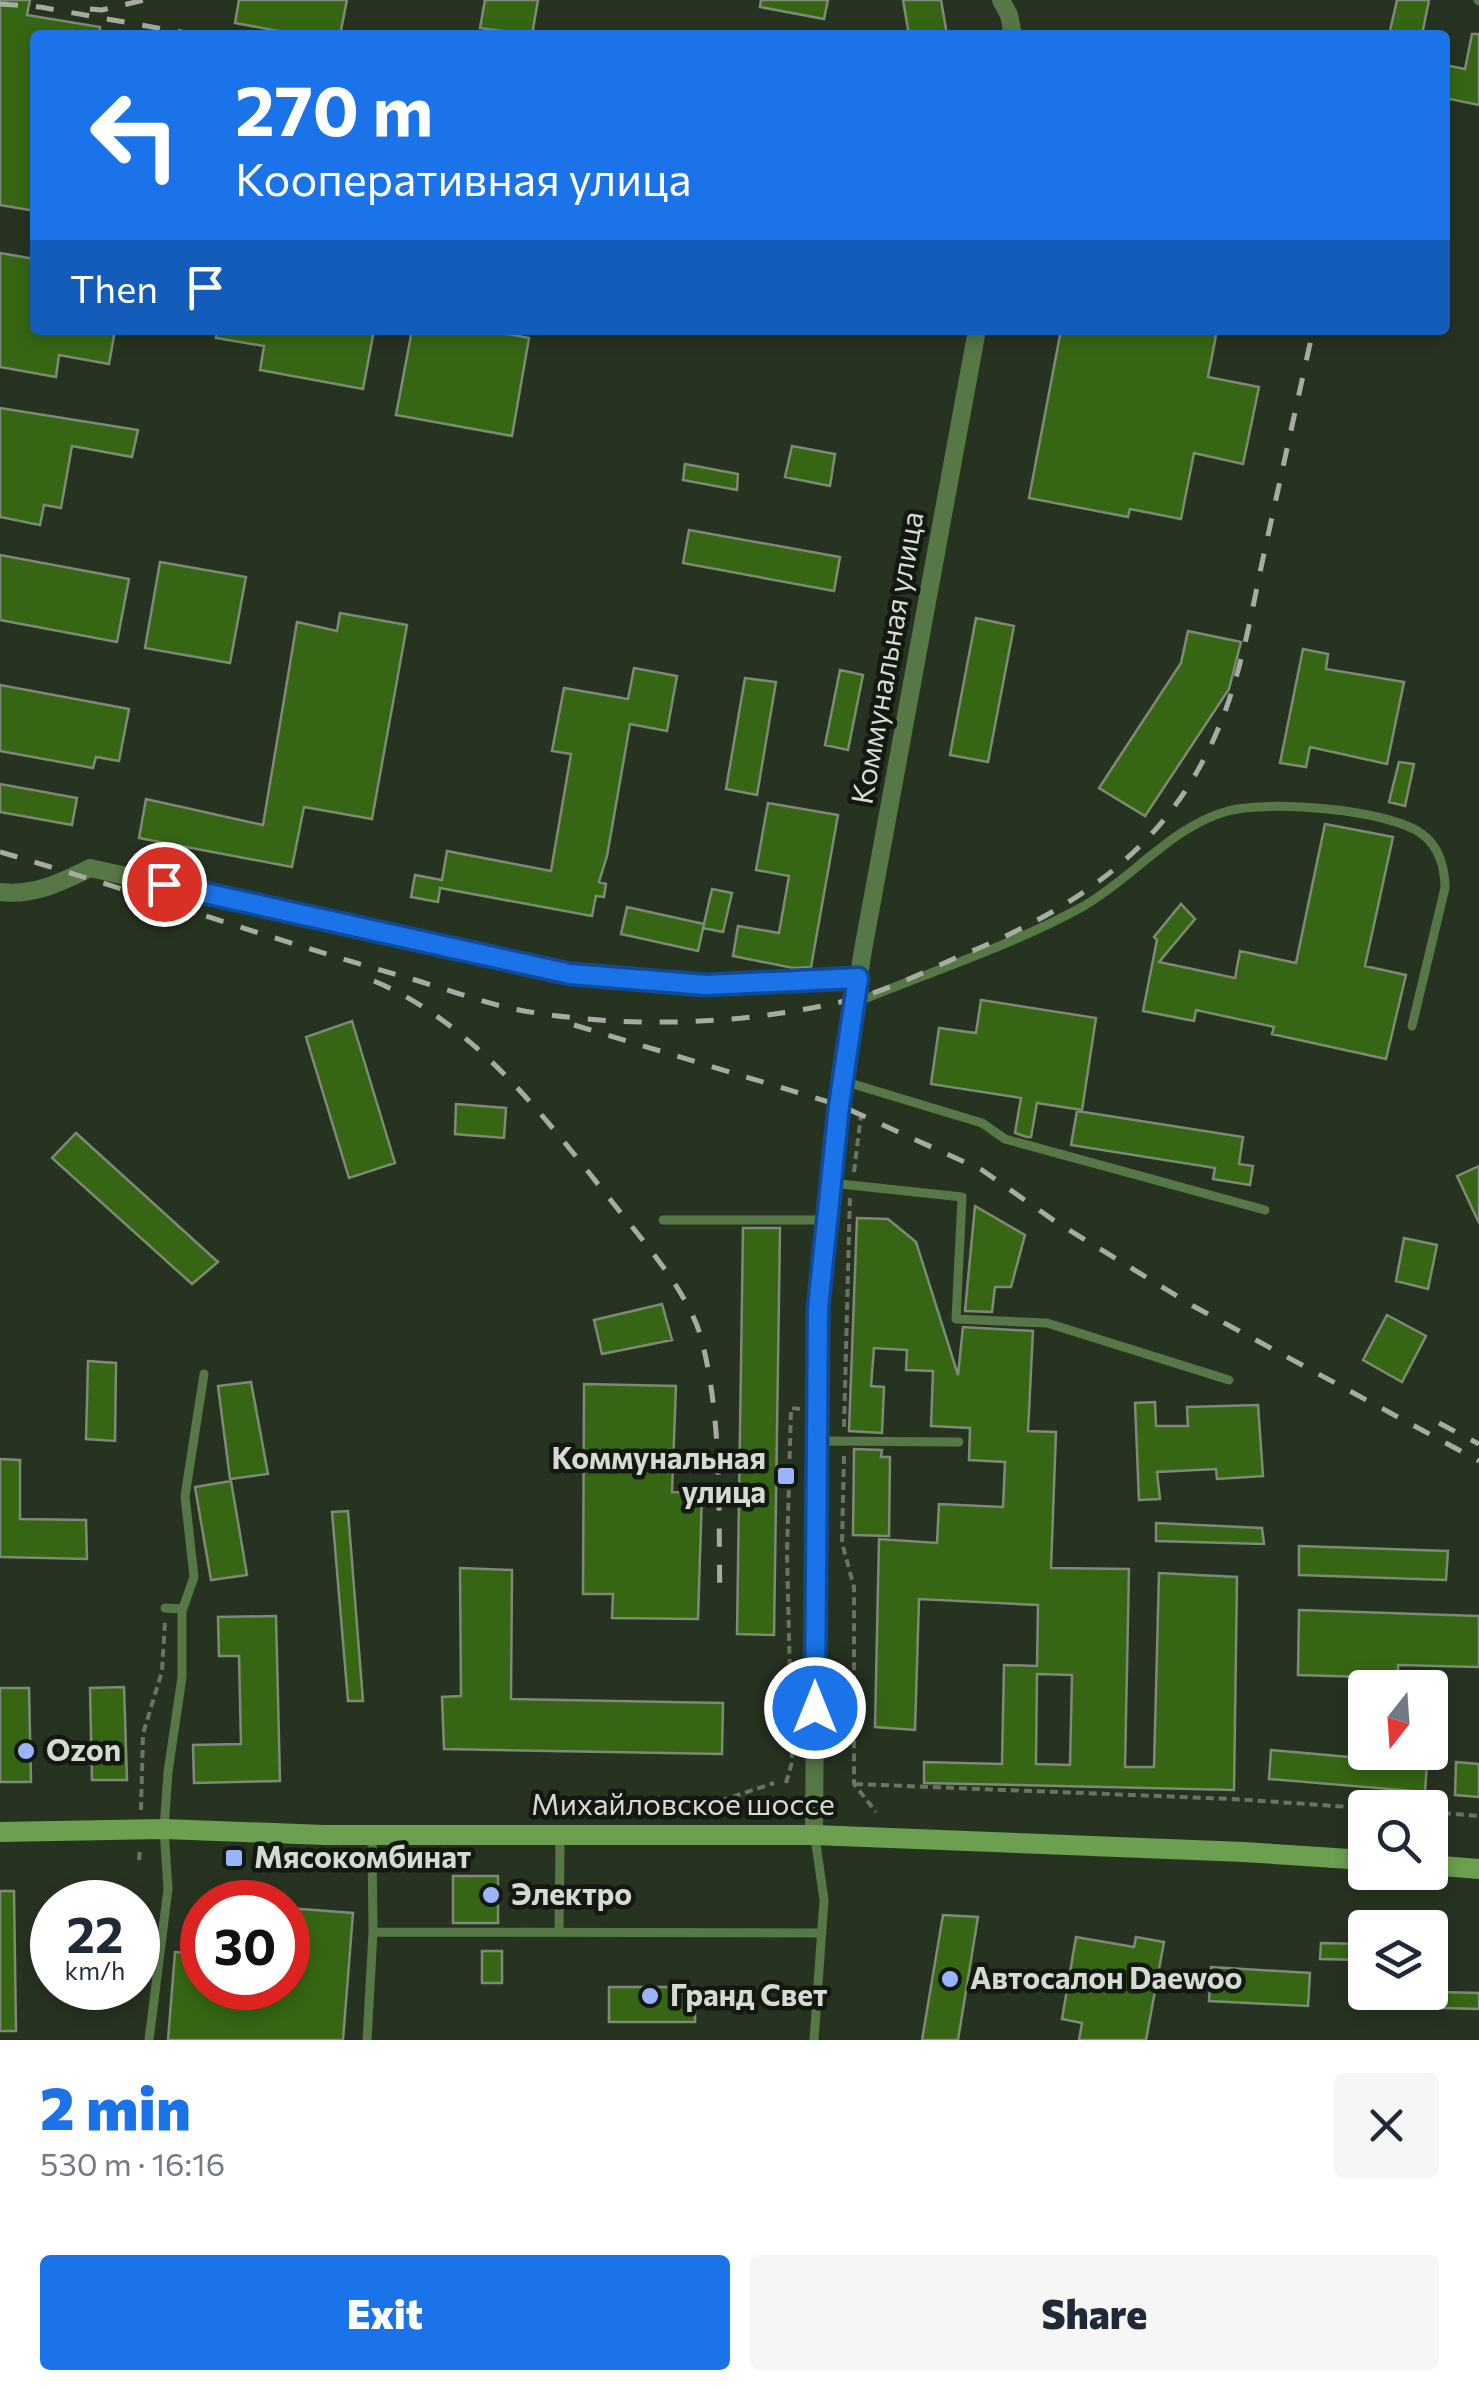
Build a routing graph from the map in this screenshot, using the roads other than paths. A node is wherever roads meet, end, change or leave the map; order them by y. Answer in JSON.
{"nodes":[{"id":1,"x":1001,"y":0,"type":"edge"},
{"id":2,"x":1011,"y":30,"type":"edge"},
{"id":3,"x":976,"y":335,"type":"edge"},
{"id":4,"x":0,"y":892,"type":"edge"},
{"id":5,"x":858,"y":978,"type":"junction"},
{"id":6,"x":854,"y":1004,"type":"junction"},
{"id":7,"x":1412,"y":1026,"type":"dead end"},
{"id":8,"x":843,"y":1081,"type":"junction"},
{"id":9,"x":831,"y":1183,"type":"junction"},
{"id":10,"x":1265,"y":1210,"type":"dead end"},
{"id":11,"x":663,"y":1220,"type":"dead end"},
{"id":12,"x":827,"y":1220,"type":"junction"},
{"id":13,"x":204,"y":1374,"type":"dead end"},
{"id":14,"x":1230,"y":1380,"type":"dead end"},
{"id":15,"x":817,"y":1442,"type":"junction"},
{"id":16,"x":960,"y":1442,"type":"dead end"},
{"id":17,"x":165,"y":1608,"type":"road end"},
{"id":18,"x":183,"y":1609,"type":"junction"},
{"id":19,"x":164,"y":1829,"type":"junction"},
{"id":20,"x":0,"y":1832,"type":"edge"},
{"id":21,"x":372,"y":1835,"type":"junction"},
{"id":22,"x":560,"y":1835,"type":"junction"},
{"id":23,"x":814,"y":1835,"type":"junction"},
{"id":24,"x":1348,"y":1859,"type":"edge"},
{"id":25,"x":1448,"y":1866,"type":"edge"},
{"id":26,"x":1479,"y":1868,"type":"edge"},
{"id":27,"x":373,"y":1932,"type":"junction"},
{"id":28,"x":559,"y":1932,"type":"junction"},
{"id":29,"x":822,"y":1933,"type":"junction"},
{"id":30,"x":148,"y":2040,"type":"edge"},
{"id":31,"x":368,"y":2040,"type":"edge"},
{"id":32,"x":814,"y":2040,"type":"edge"}],
"edges":[{"from":1,"to":2,"type":"street"},
{"from":3,"to":5,"type":"street","name":"Коммунальная улица"},
{"from":4,"to":5,"type":"street"},
{"from":5,"to":6,"type":"street","name":"Коммунальная улица"},
{"from":6,"to":7,"type":"lane"},
{"from":6,"to":8,"type":"street","name":"Коммунальная улица"},
{"from":8,"to":9,"type":"street","name":"Коммунальная улица"},
{"from":8,"to":10,"type":"lane"},
{"from":9,"to":12,"type":"street","name":"Коммунальная улица"},
{"from":9,"to":14,"type":"lane"},
{"from":11,"to":12,"type":"lane"},
{"from":12,"to":15,"type":"street","name":"Коммунальная улица"},
{"from":13,"to":18,"type":"lane"},
{"from":15,"to":16,"type":"lane"},
{"from":15,"to":23,"type":"street","name":"Коммунальная улица"},
{"from":17,"to":18,"type":"lane"},
{"from":18,"to":19,"type":"lane"},
{"from":19,"to":20,"type":"main road","name":"Михайловское шоссе"},
{"from":19,"to":21,"type":"main road","name":"Михайловское шоссе"},
{"from":19,"to":30,"type":"lane"},
{"from":21,"to":22,"type":"main road","name":"Михайловское шоссе"},
{"from":21,"to":27,"type":"lane"},
{"from":22,"to":23,"type":"main road","name":"Михайловское шоссе"},
{"from":22,"to":28,"type":"lane"},
{"from":23,"to":24,"type":"main road","name":"Михайловское шоссе"},
{"from":23,"to":29,"type":"lane"},
{"from":25,"to":26,"type":"main road"},
{"from":27,"to":28,"type":"lane"},
{"from":27,"to":31,"type":"lane"},
{"from":28,"to":29,"type":"lane"},
{"from":29,"to":32,"type":"lane"}]}
